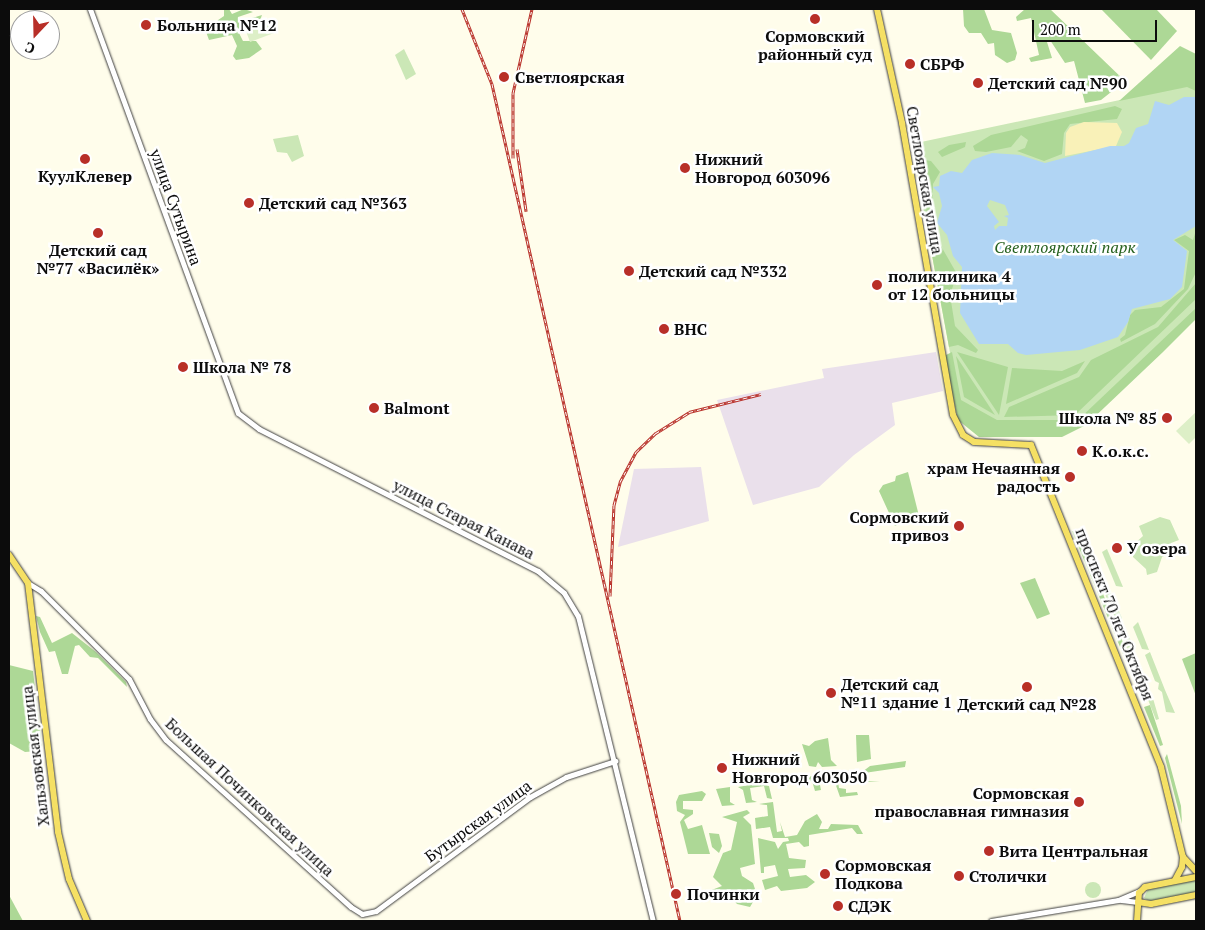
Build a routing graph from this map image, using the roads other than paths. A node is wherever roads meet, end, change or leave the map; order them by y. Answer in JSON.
{"nodes":[{"id":1,"x":90,"y":9,"type":"edge"},
{"id":2,"x":877,"y":9,"type":"edge"},
{"id":3,"x":238,"y":413,"type":"joint"},
{"id":4,"x":968,"y":440,"type":"joint"},
{"id":5,"x":9,"y":555,"type":"edge"},
{"id":6,"x":28,"y":582,"type":"junction"},
{"id":7,"x":615,"y":762,"type":"junction"},
{"id":8,"x":1183,"y":857,"type":"junction"},
{"id":9,"x":1196,"y":870,"type":"edge"},
{"id":10,"x":1196,"y":877,"type":"edge"},
{"id":11,"x":1175,"y":880,"type":"junction"},
{"id":12,"x":1141,"y":890,"type":"junction"},
{"id":13,"x":1196,"y":895,"type":"edge"},
{"id":14,"x":1118,"y":900,"type":"junction"},
{"id":15,"x":1138,"y":902,"type":"junction"},
{"id":16,"x":1151,"y":904,"type":"junction"},
{"id":17,"x":362,"y":914,"type":"joint"},
{"id":18,"x":1137,"y":919,"type":"edge"},
{"id":19,"x":87,"y":921,"type":"edge"},
{"id":20,"x":653,"y":921,"type":"edge"},
{"id":21,"x":991,"y":921,"type":"edge"}],
"edges":[{"from":1,"to":3,"type":"street","name":"улица Сутырина"},
{"from":2,"to":4,"type":"main road","name":"Светлоярская улица"},
{"from":3,"to":7,"type":"street","name":"улица Старая Канава"},
{"from":4,"to":8,"type":"main road","name":"проспект 70 лет Октября"},
{"from":5,"to":6,"type":"main road"},
{"from":6,"to":17,"type":"street","name":"Большая Починковская улица"},
{"from":6,"to":19,"type":"main road","name":"Хальзовская улица"},
{"from":7,"to":17,"type":"street","name":"Бутырская улица"},
{"from":7,"to":20,"type":"street","name":"улица Старая Канава"},
{"from":8,"to":9,"type":"main road"},
{"from":8,"to":11,"type":"main road"},
{"from":10,"to":11,"type":"main road"},
{"from":11,"to":12,"type":"main road"},
{"from":12,"to":14,"type":"street"},
{"from":12,"to":15,"type":"main road"},
{"from":13,"to":16,"type":"main road"},
{"from":14,"to":15,"type":"street"},
{"from":14,"to":21,"type":"street"},
{"from":15,"to":16,"type":"main road"},
{"from":15,"to":18,"type":"main road"},
{"from":16,"to":18,"type":"main road"}]}
